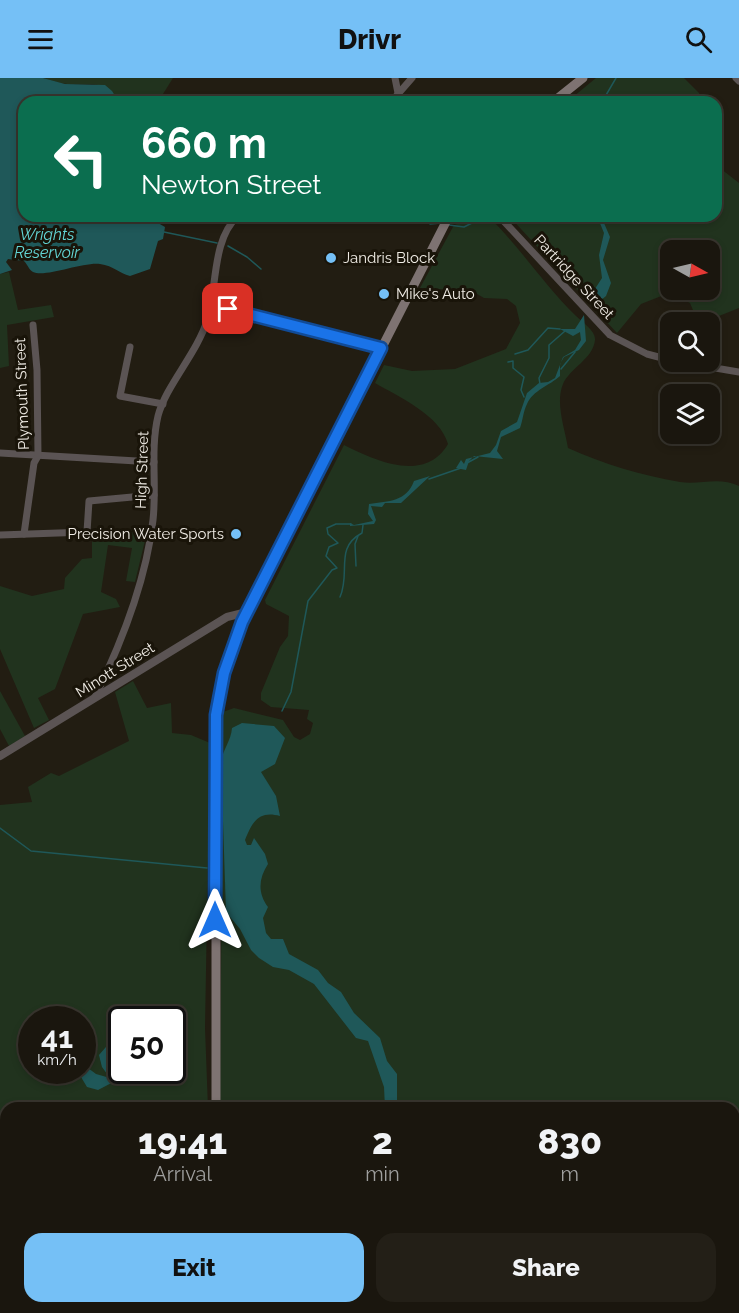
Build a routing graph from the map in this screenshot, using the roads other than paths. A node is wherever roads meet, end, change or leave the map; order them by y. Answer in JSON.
{"nodes":[{"id":1,"x":395,"y":78,"type":"edge"},
{"id":2,"x":412,"y":78,"type":"edge"},
{"id":3,"x":583,"y":78,"type":"edge"},
{"id":4,"x":398,"y":93,"type":"junction"},
{"id":5,"x":396,"y":96,"type":"edge"},
{"id":6,"x":560,"y":96,"type":"edge"},
{"id":7,"x":232,"y":222,"type":"edge"},
{"id":8,"x":446,"y":222,"type":"edge"},
{"id":9,"x":505,"y":222,"type":"edge"},
{"id":10,"x":211,"y":306,"type":"junction"},
{"id":11,"x":33,"y":325,"type":"dead end"},
{"id":12,"x":130,"y":347,"type":"dead end"},
{"id":13,"x":381,"y":348,"type":"junction"},
{"id":14,"x":660,"y":357,"type":"edge"},
{"id":15,"x":720,"y":369,"type":"edge"},
{"id":16,"x":739,"y":372,"type":"edge"},
{"id":17,"x":163,"y":404,"type":"junction"},
{"id":18,"x":0,"y":453,"type":"edge"},
{"id":19,"x":38,"y":456,"type":"junction"},
{"id":20,"x":154,"y":462,"type":"junction"},
{"id":21,"x":154,"y":495,"type":"junction"},
{"id":22,"x":24,"y":534,"type":"junction"},
{"id":23,"x":0,"y":535,"type":"edge"},
{"id":24,"x":247,"y":612,"type":"junction"},
{"id":25,"x":94,"y":699,"type":"junction"},
{"id":26,"x":0,"y":756,"type":"edge"},
{"id":27,"x":216,"y":1102,"type":"edge"}],
"edges":[{"from":1,"to":4,"type":"street"},
{"from":2,"to":4,"type":"street"},
{"from":3,"to":6,"type":"main road"},
{"from":4,"to":5,"type":"street"},
{"from":7,"to":10,"type":"street","name":"High Street"},
{"from":8,"to":13,"type":"main road"},
{"from":9,"to":14,"type":"street","name":"Partridge Street"},
{"from":10,"to":13,"type":"street"},
{"from":10,"to":17,"type":"street","name":"High Street"},
{"from":11,"to":19,"type":"street","name":"Plymouth Street"},
{"from":12,"to":17,"type":"street"},
{"from":13,"to":24,"type":"main road"},
{"from":15,"to":16,"type":"street"},
{"from":17,"to":20,"type":"street","name":"High Street"},
{"from":18,"to":19,"type":"street"},
{"from":19,"to":20,"type":"street"},
{"from":19,"to":22,"type":"street","name":"Plymouth Street"},
{"from":20,"to":21,"type":"street","name":"High Street"},
{"from":21,"to":22,"type":"street"},
{"from":21,"to":25,"type":"street","name":"High Street"},
{"from":22,"to":23,"type":"street"},
{"from":24,"to":25,"type":"street","name":"Minott Street"},
{"from":24,"to":27,"type":"main road"},
{"from":25,"to":26,"type":"street","name":"Minott Street"}]}
